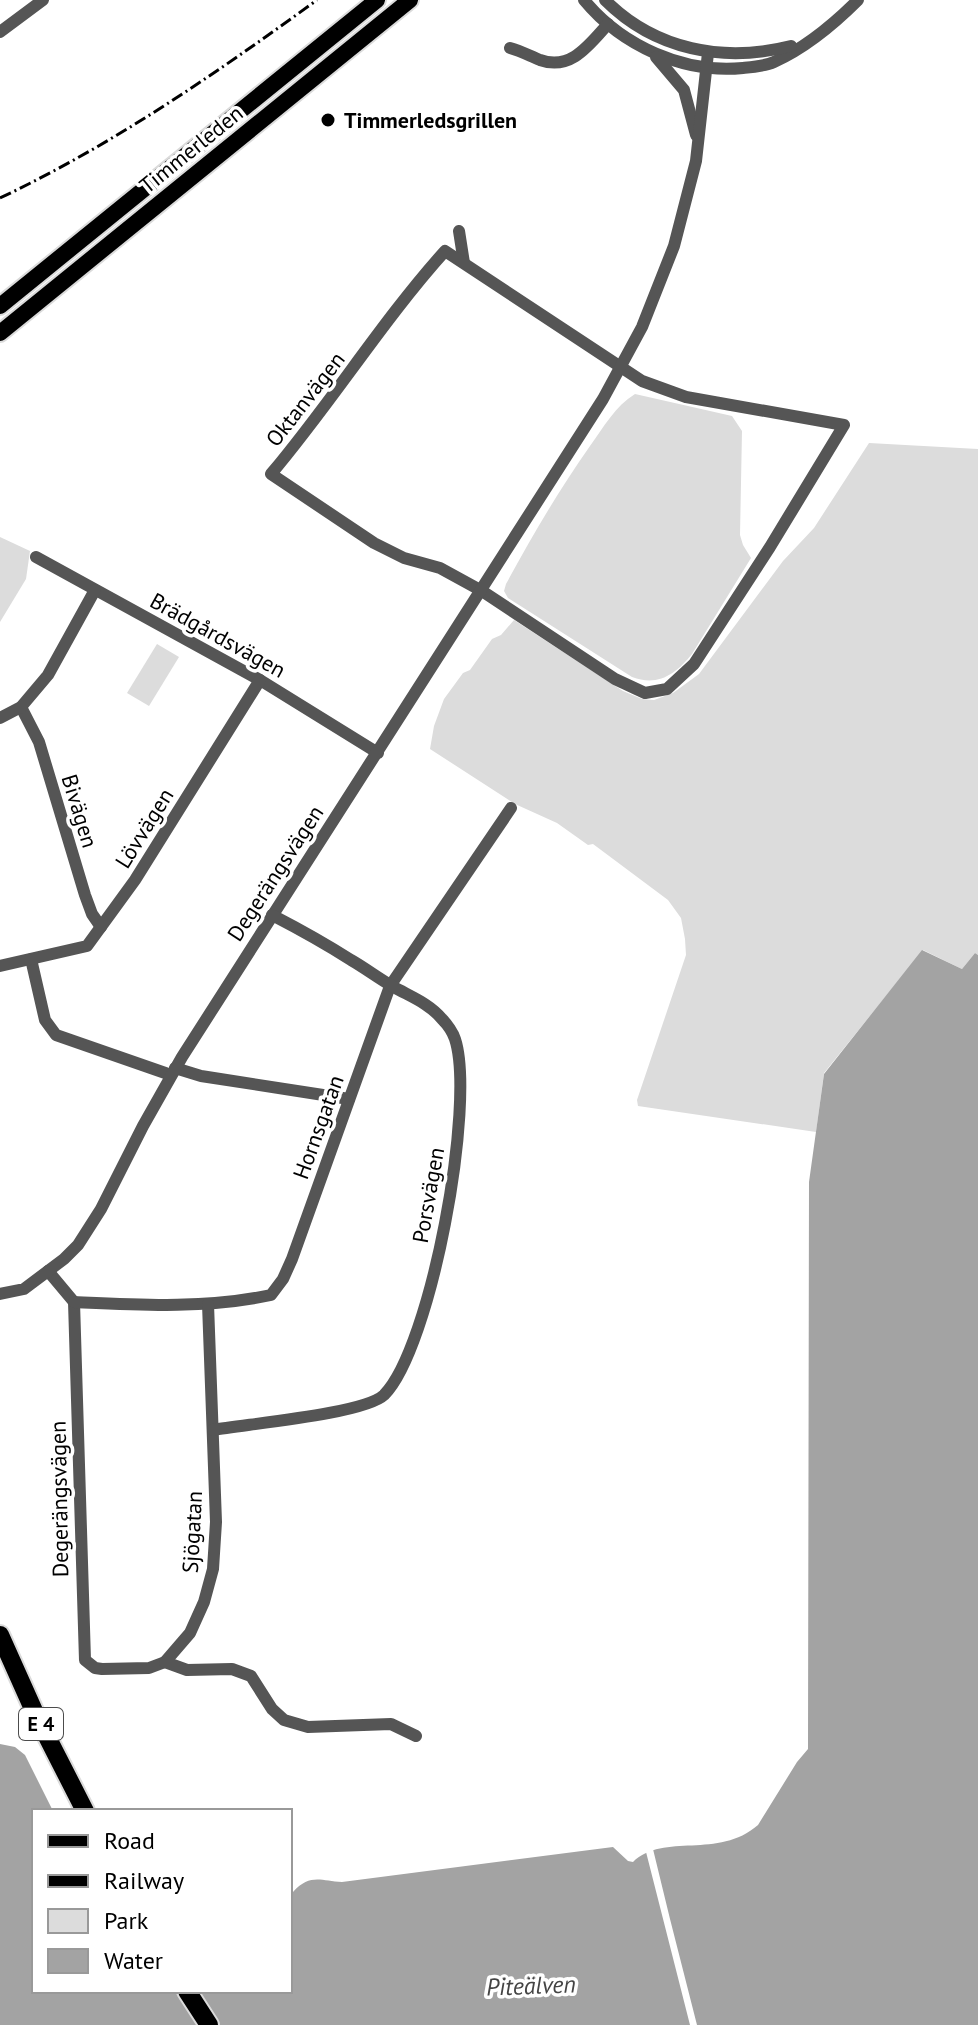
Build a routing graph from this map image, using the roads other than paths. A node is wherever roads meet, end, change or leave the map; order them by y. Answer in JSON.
{"nodes":[{"id":1,"x":43,"y":0,"type":"edge"},
{"id":2,"x":377,"y":0,"type":"edge"},
{"id":3,"x":410,"y":0,"type":"edge"},
{"id":4,"x":584,"y":0,"type":"edge"},
{"id":5,"x":605,"y":0,"type":"edge"},
{"id":6,"x":858,"y":0,"type":"edge"},
{"id":7,"x":608,"y":24,"type":"junction"},
{"id":8,"x":0,"y":32,"type":"edge"},
{"id":9,"x":510,"y":48,"type":"dead end"},
{"id":10,"x":648,"y":50,"type":"junction"},
{"id":11,"x":708,"y":60,"type":"junction"},
{"id":12,"x":698,"y":143,"type":"junction"},
{"id":13,"x":459,"y":231,"type":"dead end"},
{"id":14,"x":464,"y":263,"type":"junction"},
{"id":15,"x":0,"y":306,"type":"edge"},
{"id":16,"x":0,"y":333,"type":"edge"},
{"id":17,"x":620,"y":368,"type":"junction"},
{"id":18,"x":36,"y":557,"type":"dead end"},
{"id":19,"x":95,"y":590,"type":"junction"},
{"id":20,"x":482,"y":591,"type":"junction"},
{"id":21,"x":260,"y":680,"type":"junction"},
{"id":22,"x":21,"y":707,"type":"junction"},
{"id":23,"x":0,"y":718,"type":"edge"},
{"id":24,"x":378,"y":753,"type":"junction"},
{"id":25,"x":511,"y":808,"type":"dead end"},
{"id":26,"x":272,"y":915,"type":"junction"},
{"id":27,"x":101,"y":927,"type":"junction"},
{"id":28,"x":31,"y":959,"type":"junction"},
{"id":29,"x":0,"y":966,"type":"edge"},
{"id":30,"x":390,"y":986,"type":"junction"},
{"id":31,"x":173,"y":1072,"type":"junction"},
{"id":32,"x":349,"y":1099,"type":"junction"},
{"id":33,"x":48,"y":1271,"type":"junction"},
{"id":34,"x":0,"y":1294,"type":"edge"},
{"id":35,"x":74,"y":1302,"type":"junction"},
{"id":36,"x":208,"y":1304,"type":"junction"},
{"id":37,"x":213,"y":1430,"type":"junction"},
{"id":38,"x":0,"y":1635,"type":"edge"},
{"id":39,"x":0,"y":1661,"type":"edge"},
{"id":40,"x":165,"y":1662,"type":"junction"},
{"id":41,"x":416,"y":1736,"type":"dead end"},
{"id":42,"x":73,"y":1809,"type":"edge"},
{"id":43,"x":84,"y":1809,"type":"edge"},
{"id":44,"x":177,"y":1993,"type":"edge"},
{"id":45,"x":188,"y":1993,"type":"edge"},
{"id":46,"x":199,"y":2025,"type":"edge"},
{"id":47,"x":209,"y":2025,"type":"edge"}],
"edges":[{"from":1,"to":8,"type":"street"},
{"from":2,"to":15,"type":"main road","name":"Timmerleden"},
{"from":3,"to":16,"type":"main road","name":"Timmerleden"},
{"from":4,"to":7,"type":"street"},
{"from":5,"to":11,"type":"street"},
{"from":6,"to":11,"type":"street"},
{"from":7,"to":9,"type":"street"},
{"from":7,"to":10,"type":"street"},
{"from":10,"to":11,"type":"street"},
{"from":10,"to":12,"type":"street"},
{"from":11,"to":12,"type":"street","name":"Degerängsvägen"},
{"from":12,"to":17,"type":"street","name":"Degerängsvägen"},
{"from":13,"to":14,"type":"street"},
{"from":14,"to":17,"type":"street"},
{"from":14,"to":20,"type":"street","name":"Oktanvägen"},
{"from":17,"to":20,"type":"street","name":"Degerängsvägen"},
{"from":17,"to":20,"type":"street"},
{"from":18,"to":19,"type":"street","name":"Brädgårdsvägen"},
{"from":19,"to":21,"type":"street","name":"Brädgårdsvägen"},
{"from":19,"to":22,"type":"street"},
{"from":20,"to":24,"type":"street","name":"Degerängsvägen"},
{"from":21,"to":24,"type":"street","name":"Brädgårdsvägen"},
{"from":21,"to":27,"type":"street","name":"Lövvägen"},
{"from":22,"to":23,"type":"street"},
{"from":22,"to":27,"type":"street","name":"Bivägen"},
{"from":24,"to":26,"type":"street","name":"Degerängsvägen"},
{"from":25,"to":30,"type":"street","name":"Hornsgatan"},
{"from":26,"to":30,"type":"street","name":"Porsvägen"},
{"from":26,"to":31,"type":"street","name":"Degerängsvägen"},
{"from":27,"to":28,"type":"street","name":"Lövvägen"},
{"from":28,"to":29,"type":"street","name":"Lövvägen"},
{"from":28,"to":31,"type":"street"},
{"from":30,"to":32,"type":"street","name":"Hornsgatan"},
{"from":30,"to":37,"type":"street","name":"Porsvägen"},
{"from":31,"to":32,"type":"street"},
{"from":31,"to":33,"type":"street","name":"Degerängsvägen"},
{"from":32,"to":36,"type":"street","name":"Hornsgatan"},
{"from":33,"to":34,"type":"street","name":"Degerängsvägen"},
{"from":33,"to":35,"type":"street"},
{"from":35,"to":36,"type":"street","name":"Hornsgatan"},
{"from":35,"to":40,"type":"street","name":"Degerängsvägen"},
{"from":36,"to":37,"type":"street","name":"Sjögatan"},
{"from":37,"to":40,"type":"street","name":"Sjögatan"},
{"from":38,"to":43,"type":"highway","number":"E 4"},
{"from":39,"to":42,"type":"highway","number":"E 4"},
{"from":40,"to":41,"type":"street"},
{"from":44,"to":46,"type":"highway"},
{"from":45,"to":47,"type":"highway"}]}
